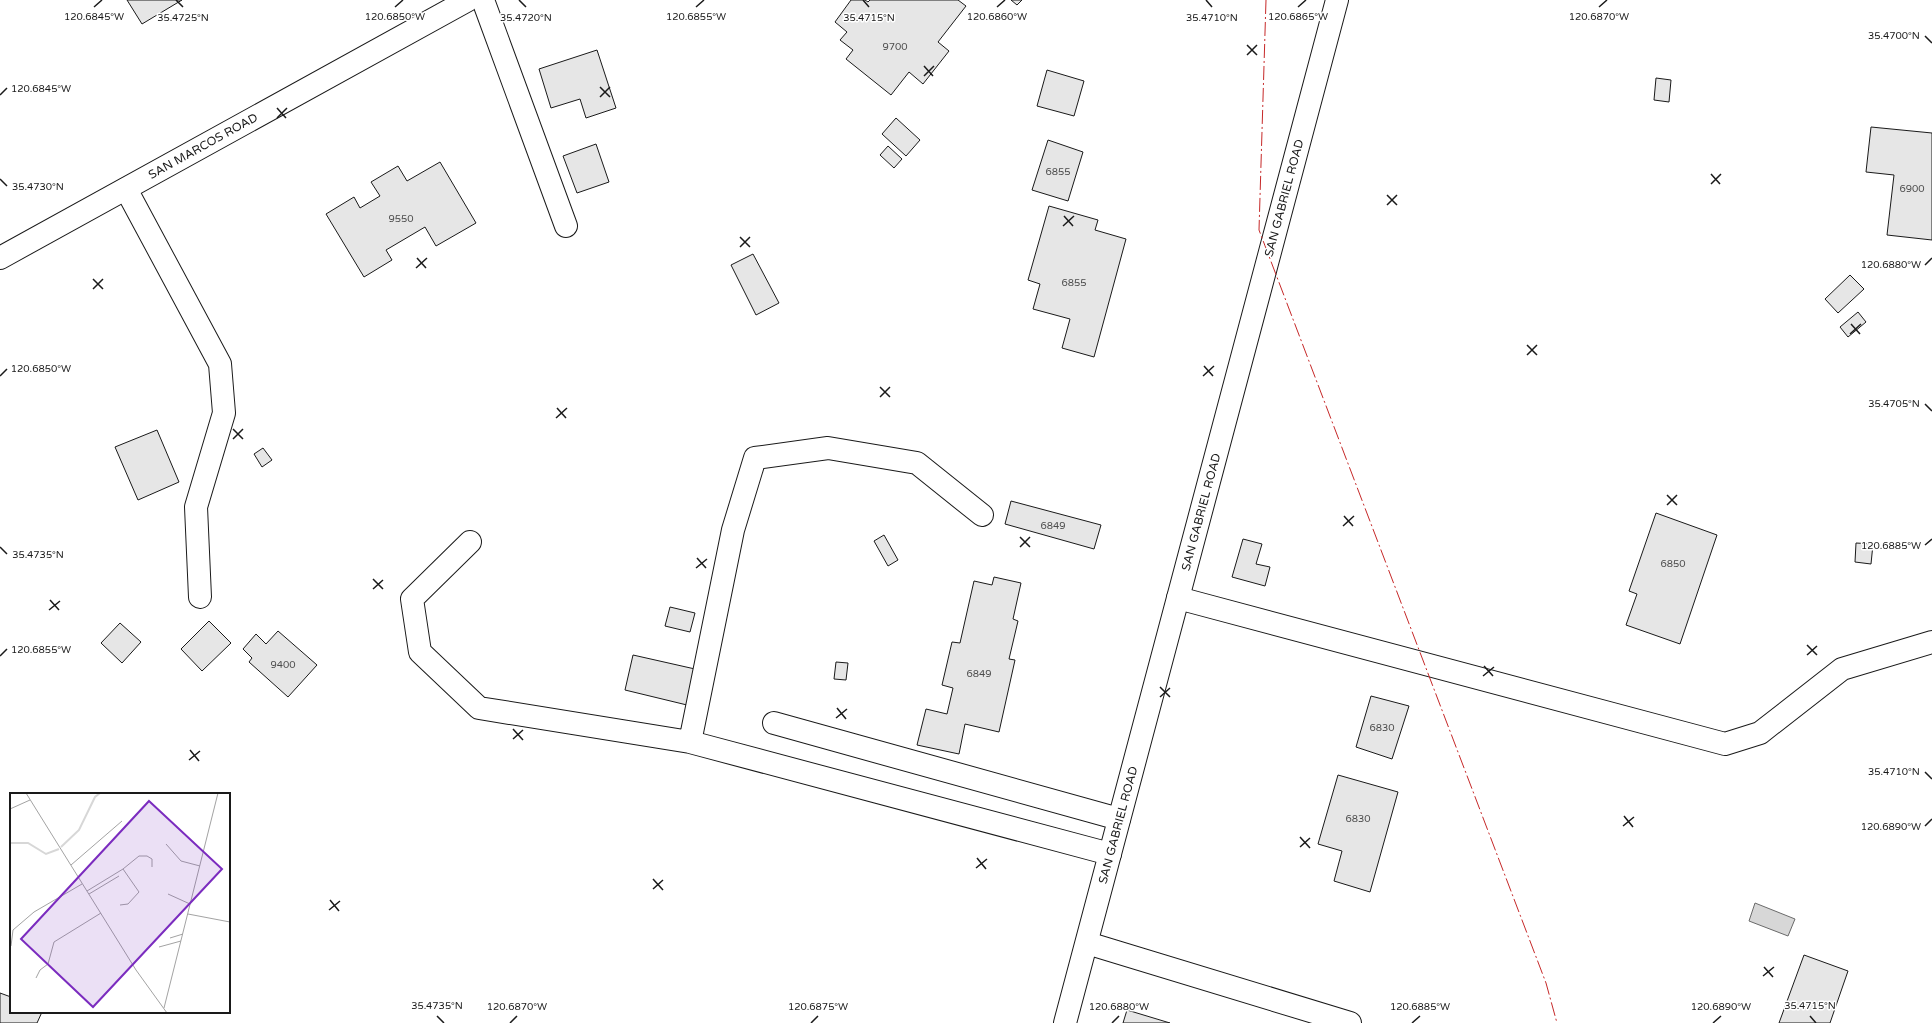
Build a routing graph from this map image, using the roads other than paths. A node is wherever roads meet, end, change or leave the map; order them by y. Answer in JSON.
{"nodes":[{"id":1,"x":468,"y":0,"type":"edge"},
{"id":2,"x":483,"y":0,"type":"edge"},
{"id":3,"x":1337,"y":0,"type":"edge"},
{"id":4,"x":126,"y":189,"type":"junction"},
{"id":5,"x":566,"y":226,"type":"dead end"},
{"id":6,"x":0,"y":258,"type":"edge"},
{"id":7,"x":982,"y":516,"type":"dead end"},
{"id":8,"x":470,"y":542,"type":"dead end"},
{"id":9,"x":200,"y":597,"type":"dead end"},
{"id":10,"x":1178,"y":598,"type":"junction"},
{"id":11,"x":1932,"y":642,"type":"edge"},
{"id":12,"x":774,"y":723,"type":"dead end"},
{"id":13,"x":690,"y":742,"type":"junction"},
{"id":14,"x":1119,"y":819,"type":"junction"},
{"id":15,"x":1110,"y":854,"type":"junction"},
{"id":16,"x":1087,"y":943,"type":"junction"},
{"id":17,"x":1065,"y":1023,"type":"edge"},
{"id":18,"x":1350,"y":1023,"type":"edge"}],
"edges":[{"from":1,"to":4,"type":"street","name":"SAN MARCOS ROAD"},
{"from":2,"to":5,"type":"street"},
{"from":3,"to":10,"type":"street","name":"SAN GABRIEL ROAD"},
{"from":4,"to":6,"type":"street","name":"SAN MARCOS ROAD"},
{"from":4,"to":9,"type":"street"},
{"from":7,"to":13,"type":"street"},
{"from":8,"to":13,"type":"street"},
{"from":10,"to":11,"type":"street"},
{"from":10,"to":14,"type":"street","name":"SAN GABRIEL ROAD"},
{"from":12,"to":14,"type":"street"},
{"from":13,"to":15,"type":"street"},
{"from":14,"to":15,"type":"street","name":"SAN GABRIEL ROAD"},
{"from":15,"to":16,"type":"street","name":"SAN GABRIEL ROAD"},
{"from":16,"to":17,"type":"street","name":"SAN GABRIEL ROAD"},
{"from":16,"to":18,"type":"street"}]}
